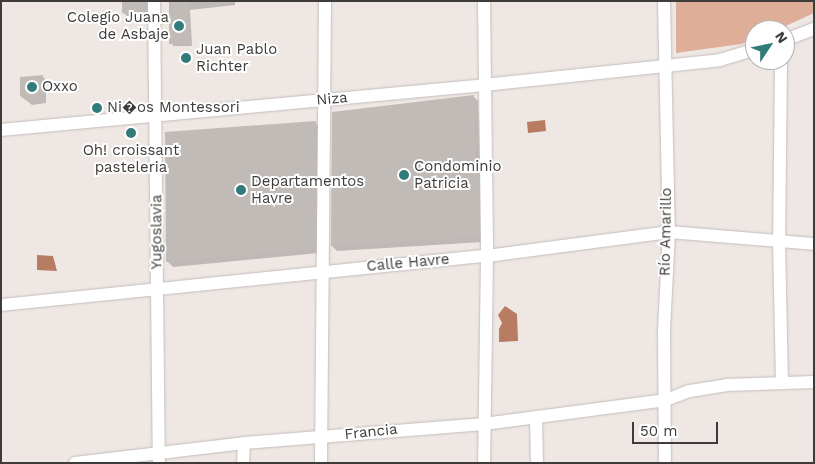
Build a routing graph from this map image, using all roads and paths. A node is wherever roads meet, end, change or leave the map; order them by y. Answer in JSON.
{"nodes":[{"id":1,"x":154,"y":1,"type":"edge"},
{"id":2,"x":325,"y":1,"type":"edge"},
{"id":3,"x":484,"y":1,"type":"edge"},
{"id":4,"x":664,"y":1,"type":"edge"},
{"id":5,"x":814,"y":29,"type":"edge"},
{"id":6,"x":795,"y":36,"type":"edge"},
{"id":7,"x":745,"y":52,"type":"edge"},
{"id":8,"x":663,"y":65,"type":"junction"},
{"id":9,"x":780,"y":70,"type":"edge"},
{"id":10,"x":484,"y":85,"type":"junction"},
{"id":11,"x":324,"y":99,"type":"junction"},
{"id":12,"x":156,"y":118,"type":"junction"},
{"id":13,"x":1,"y":130,"type":"edge"},
{"id":14,"x":669,"y":232,"type":"junction"},
{"id":15,"x":779,"y":242,"type":"junction"},
{"id":16,"x":814,"y":244,"type":"edge"},
{"id":17,"x":487,"y":256,"type":"junction"},
{"id":18,"x":324,"y":271,"type":"junction"},
{"id":19,"x":158,"y":287,"type":"junction"},
{"id":20,"x":1,"y":304,"type":"edge"},
{"id":21,"x":782,"y":381,"type":"junction"},
{"id":22,"x":814,"y":382,"type":"edge"},
{"id":23,"x":666,"y":400,"type":"junction"},
{"id":24,"x":536,"y":417,"type":"junction"},
{"id":25,"x":484,"y":424,"type":"junction"},
{"id":26,"x":321,"y":437,"type":"junction"},
{"id":27,"x":244,"y":443,"type":"junction"},
{"id":28,"x":159,"y":457,"type":"edge"},
{"id":29,"x":75,"y":463,"type":"edge"},
{"id":30,"x":244,"y":463,"type":"edge"},
{"id":31,"x":321,"y":463,"type":"edge"},
{"id":32,"x":484,"y":463,"type":"edge"},
{"id":33,"x":537,"y":463,"type":"edge"},
{"id":34,"x":665,"y":463,"type":"edge"}],
"edges":[{"from":1,"to":12,"type":"street","name":"Yugoslavia"},
{"from":2,"to":11,"type":"street"},
{"from":3,"to":10,"type":"street"},
{"from":4,"to":8,"type":"street","name":"Río Amarillo"},
{"from":5,"to":6,"type":"street"},
{"from":7,"to":8,"type":"street","name":"Niza"},
{"from":8,"to":10,"type":"street","name":"Niza"},
{"from":8,"to":14,"type":"street","name":"Río Amarillo"},
{"from":9,"to":15,"type":"street"},
{"from":10,"to":11,"type":"street","name":"Niza"},
{"from":10,"to":17,"type":"street"},
{"from":11,"to":12,"type":"street","name":"Niza"},
{"from":11,"to":18,"type":"street"},
{"from":12,"to":13,"type":"street","name":"Niza"},
{"from":12,"to":19,"type":"street","name":"Yugoslavia"},
{"from":14,"to":15,"type":"street","name":"Calle Havre"},
{"from":14,"to":17,"type":"street","name":"Calle Havre"},
{"from":14,"to":23,"type":"street","name":"Río Amarillo"},
{"from":15,"to":16,"type":"street","name":"Calle Havre"},
{"from":15,"to":21,"type":"street"},
{"from":17,"to":18,"type":"street","name":"Calle Havre"},
{"from":17,"to":25,"type":"street"},
{"from":18,"to":19,"type":"street","name":"Calle Havre"},
{"from":18,"to":26,"type":"street"},
{"from":19,"to":20,"type":"street","name":"Calle Havre"},
{"from":19,"to":28,"type":"street","name":"Yugoslavia"},
{"from":21,"to":22,"type":"street","name":"Francia"},
{"from":21,"to":23,"type":"street","name":"Francia"},
{"from":23,"to":24,"type":"street","name":"Francia"},
{"from":23,"to":34,"type":"street","name":"Río Amarillo"},
{"from":24,"to":25,"type":"street","name":"Francia"},
{"from":24,"to":33,"type":"street"},
{"from":25,"to":26,"type":"street","name":"Francia"},
{"from":25,"to":32,"type":"street"},
{"from":26,"to":27,"type":"street","name":"Francia"},
{"from":26,"to":31,"type":"street"},
{"from":27,"to":28,"type":"street","name":"Francia"},
{"from":27,"to":30,"type":"street"},
{"from":28,"to":29,"type":"street","name":"Francia"}]}
